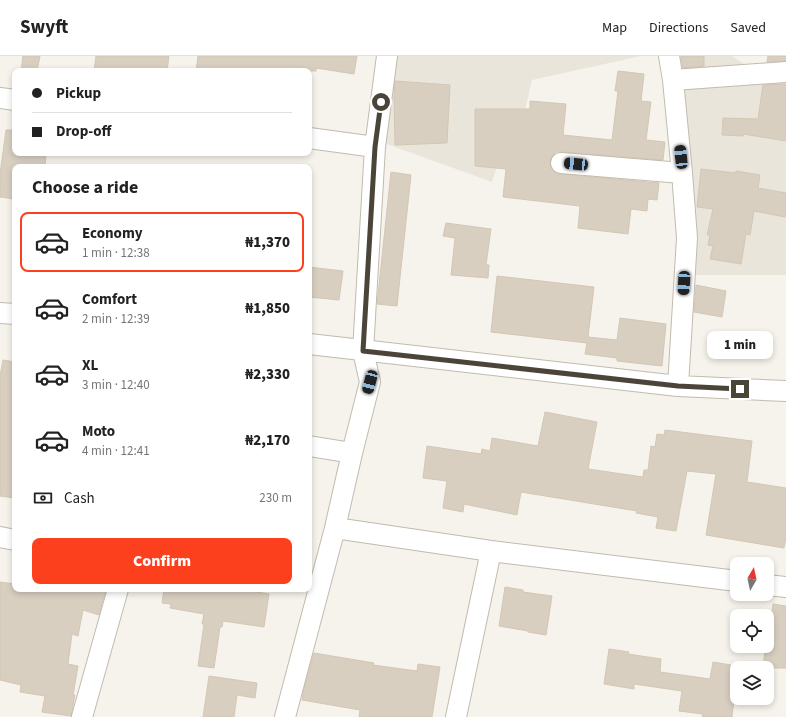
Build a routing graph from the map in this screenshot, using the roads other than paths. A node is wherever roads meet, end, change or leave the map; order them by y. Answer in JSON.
{"nodes":[{"id":1,"x":387,"y":56,"type":"edge"},
{"id":2,"x":669,"y":56,"type":"edge"},
{"id":3,"x":786,"y":72,"type":"edge"},
{"id":4,"x":673,"y":80,"type":"junction"},
{"id":5,"x":0,"y":98,"type":"edge"},
{"id":6,"x":12,"y":100,"type":"edge"},
{"id":7,"x":312,"y":138,"type":"edge"},
{"id":8,"x":375,"y":147,"type":"junction"},
{"id":9,"x":561,"y":163,"type":"dead end"},
{"id":10,"x":682,"y":173,"type":"junction"},
{"id":11,"x":0,"y":313,"type":"edge"},
{"id":12,"x":12,"y":314,"type":"edge"},
{"id":13,"x":312,"y":344,"type":"edge"},
{"id":14,"x":363,"y":351,"type":"junction"},
{"id":15,"x":678,"y":386,"type":"junction"},
{"id":16,"x":786,"y":392,"type":"edge"},
{"id":17,"x":312,"y":446,"type":"edge"},
{"id":18,"x":352,"y":453,"type":"junction"},
{"id":19,"x":335,"y":528,"type":"junction"},
{"id":20,"x":0,"y":537,"type":"edge"},
{"id":21,"x":12,"y":539,"type":"edge"},
{"id":22,"x":490,"y":551,"type":"junction"},
{"id":23,"x":730,"y":580,"type":"edge"},
{"id":24,"x":774,"y":586,"type":"edge"},
{"id":25,"x":786,"y":587,"type":"edge"},
{"id":26,"x":117,"y":592,"type":"edge"},
{"id":27,"x":82,"y":717,"type":"edge"},
{"id":28,"x":285,"y":717,"type":"edge"},
{"id":29,"x":456,"y":717,"type":"edge"}],
"edges":[{"from":1,"to":8,"type":"street"},
{"from":2,"to":4,"type":"street"},
{"from":3,"to":4,"type":"street"},
{"from":4,"to":10,"type":"street"},
{"from":5,"to":6,"type":"street"},
{"from":7,"to":8,"type":"street"},
{"from":8,"to":14,"type":"street"},
{"from":9,"to":10,"type":"street"},
{"from":10,"to":15,"type":"street"},
{"from":11,"to":12,"type":"street"},
{"from":13,"to":14,"type":"street"},
{"from":14,"to":15,"type":"street"},
{"from":14,"to":18,"type":"street"},
{"from":15,"to":16,"type":"street"},
{"from":17,"to":18,"type":"street"},
{"from":18,"to":19,"type":"street"},
{"from":19,"to":22,"type":"street"},
{"from":19,"to":28,"type":"street"},
{"from":20,"to":21,"type":"street"},
{"from":22,"to":23,"type":"street"},
{"from":22,"to":29,"type":"street"},
{"from":24,"to":25,"type":"street"},
{"from":26,"to":27,"type":"street"}]}
